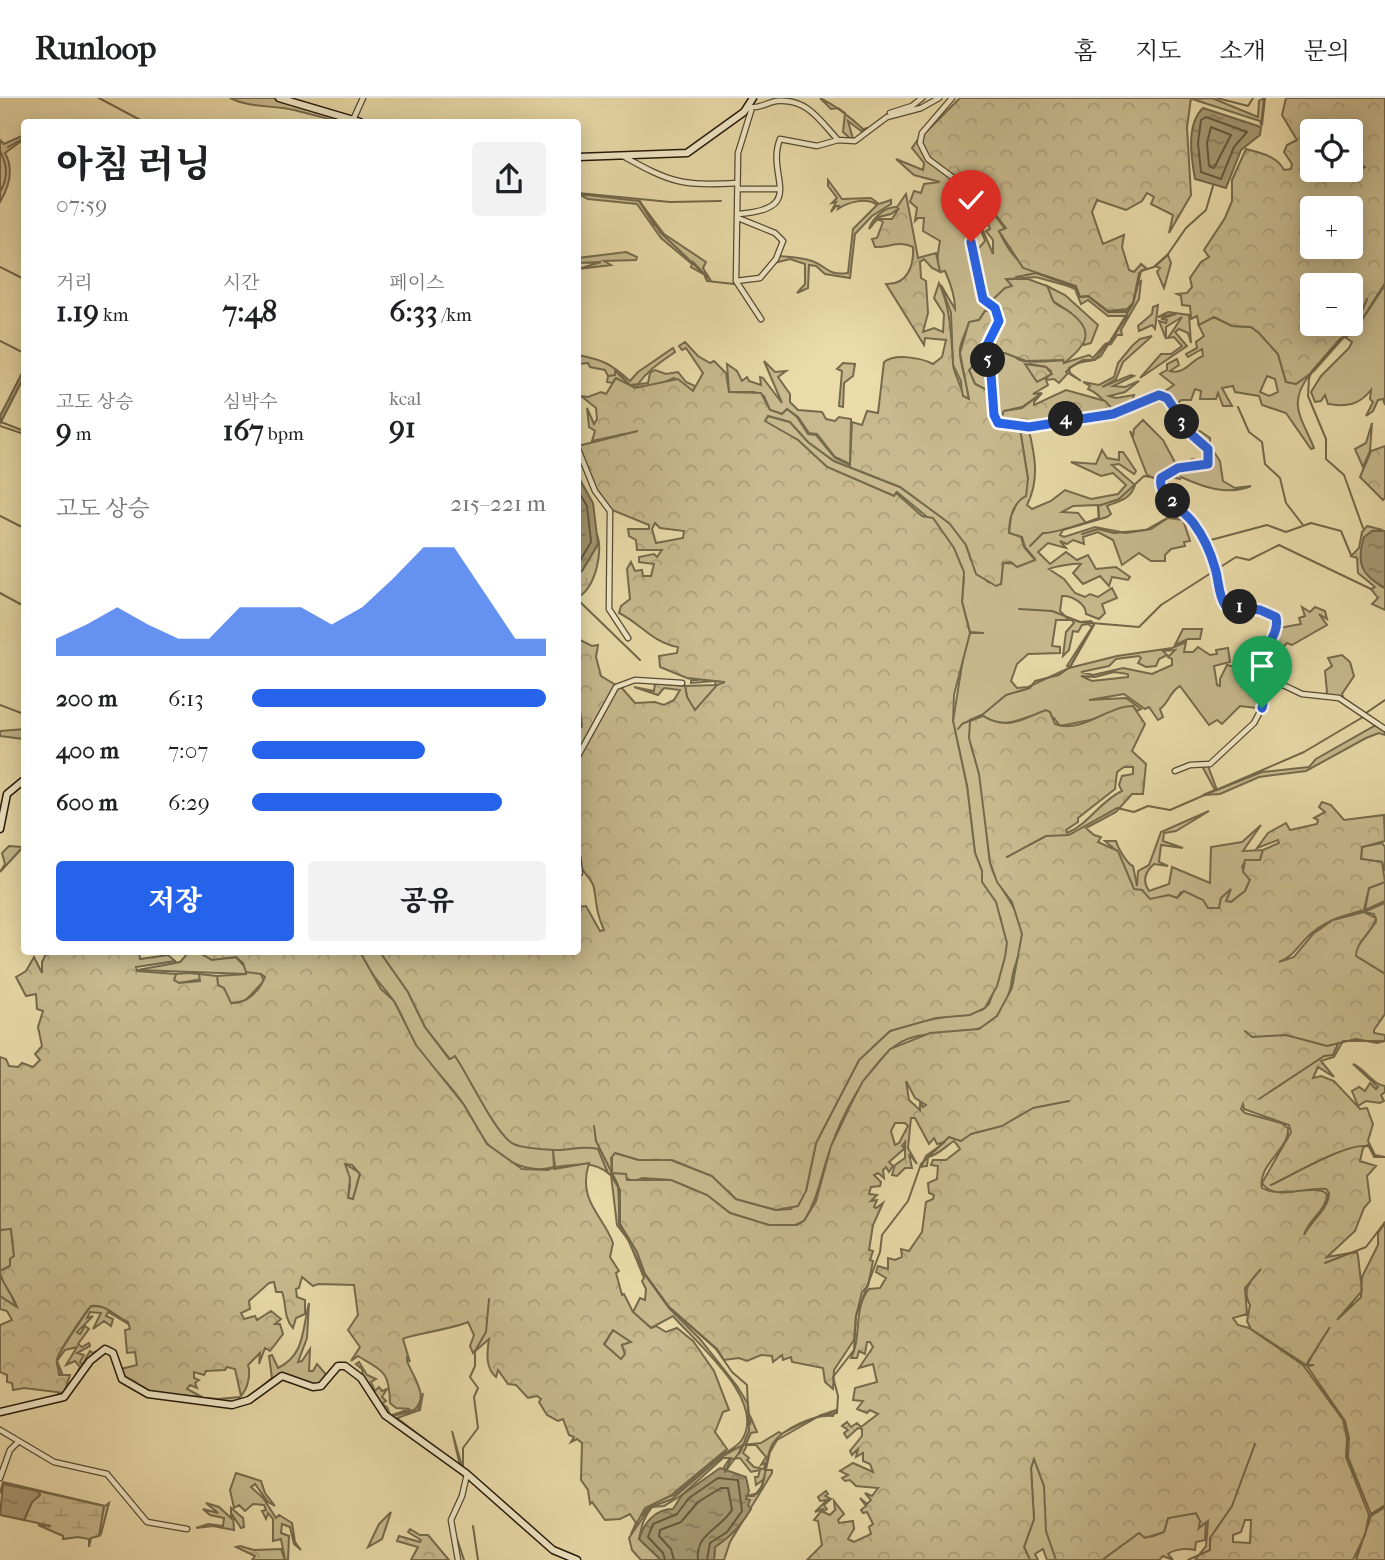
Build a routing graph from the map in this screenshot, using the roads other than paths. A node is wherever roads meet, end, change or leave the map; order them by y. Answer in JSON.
{"nodes":[{"id":1,"x":279,"y":98,"type":"edge"},
{"id":2,"x":363,"y":98,"type":"edge"},
{"id":3,"x":753,"y":98,"type":"edge"},
{"id":4,"x":922,"y":98,"type":"edge"},
{"id":5,"x":939,"y":98,"type":"edge"},
{"id":6,"x":952,"y":98,"type":"edge"},
{"id":7,"x":749,"y":107,"type":"junction"},
{"id":8,"x":887,"y":117,"type":"junction"},
{"id":9,"x":347,"y":119,"type":"edge"},
{"id":10,"x":358,"y":119,"type":"edge"},
{"id":11,"x":838,"y":140,"type":"junction"},
{"id":12,"x":622,"y":156,"type":"junction"},
{"id":13,"x":581,"y":157,"type":"edge"},
{"id":14,"x":738,"y":186,"type":"junction"},
{"id":15,"x":780,"y":189,"type":"junction"},
{"id":16,"x":738,"y":216,"type":"junction"},
{"id":17,"x":736,"y":281,"type":"junction"},
{"id":18,"x":761,"y":319,"type":"dead end"},
{"id":19,"x":581,"y":456,"type":"edge"},
{"id":20,"x":628,"y":638,"type":"dead end"},
{"id":21,"x":1261,"y":675,"type":"junction"},
{"id":22,"x":682,"y":682,"type":"dead end"},
{"id":23,"x":1385,"y":729,"type":"edge"},
{"id":24,"x":581,"y":751,"type":"edge"},
{"id":25,"x":1175,"y":771,"type":"dead end"},
{"id":26,"x":21,"y":782,"type":"edge"},
{"id":27,"x":0,"y":829,"type":"edge"},
{"id":28,"x":0,"y":1412,"type":"edge"},
{"id":29,"x":0,"y":1430,"type":"edge"},
{"id":30,"x":18,"y":1441,"type":"junction"},
{"id":31,"x":467,"y":1474,"type":"junction"},
{"id":32,"x":0,"y":1478,"type":"edge"},
{"id":33,"x":187,"y":1529,"type":"dead end"},
{"id":34,"x":458,"y":1560,"type":"edge"},
{"id":35,"x":578,"y":1560,"type":"edge"}],
"edges":[{"from":1,"to":9,"type":"street"},
{"from":2,"to":10,"type":"street"},
{"from":3,"to":7,"type":"street"},
{"from":4,"to":8,"type":"street"},
{"from":5,"to":8,"type":"street"},
{"from":6,"to":21,"type":"street"},
{"from":7,"to":11,"type":"street"},
{"from":7,"to":12,"type":"street"},
{"from":7,"to":14,"type":"street"},
{"from":8,"to":11,"type":"street"},
{"from":11,"to":15,"type":"street"},
{"from":12,"to":13,"type":"street"},
{"from":12,"to":14,"type":"street"},
{"from":14,"to":15,"type":"street"},
{"from":14,"to":16,"type":"street"},
{"from":15,"to":16,"type":"street"},
{"from":16,"to":17,"type":"street"},
{"from":16,"to":17,"type":"street"},
{"from":17,"to":18,"type":"street"},
{"from":19,"to":20,"type":"street"},
{"from":21,"to":23,"type":"street"},
{"from":21,"to":25,"type":"street"},
{"from":22,"to":24,"type":"street"},
{"from":26,"to":27,"type":"street"},
{"from":28,"to":31,"type":"street"},
{"from":29,"to":30,"type":"street"},
{"from":30,"to":32,"type":"street"},
{"from":30,"to":33,"type":"street"},
{"from":31,"to":34,"type":"street"},
{"from":31,"to":35,"type":"street"}]}
